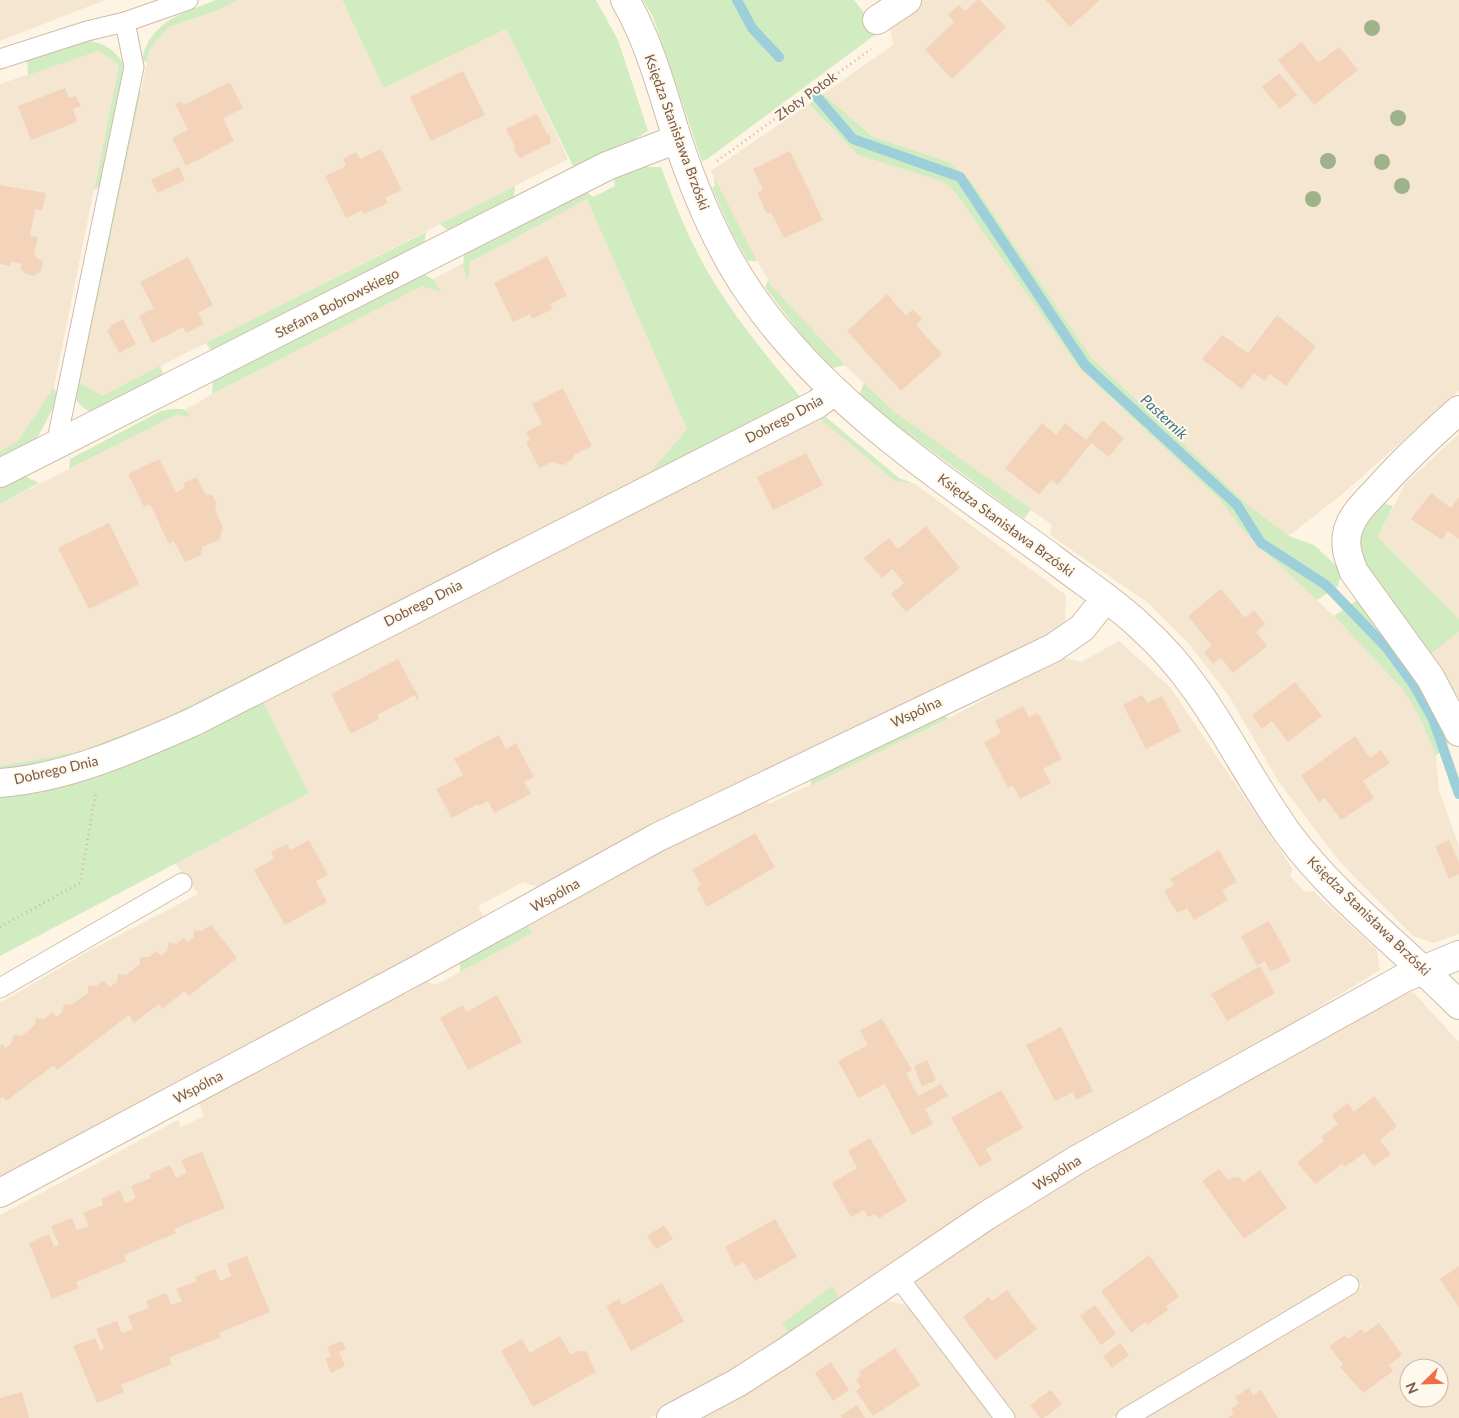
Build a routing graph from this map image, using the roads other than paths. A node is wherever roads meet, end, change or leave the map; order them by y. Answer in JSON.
{"nodes":[{"id":1,"x":188,"y":0,"type":"edge"},
{"id":2,"x":625,"y":0,"type":"edge"},
{"id":3,"x":908,"y":0,"type":"edge"},
{"id":4,"x":877,"y":20,"type":"road end"},
{"id":5,"x":125,"y":22,"type":"junction"},
{"id":6,"x":0,"y":59,"type":"edge"},
{"id":7,"x":678,"y":139,"type":"junction"},
{"id":8,"x":834,"y":391,"type":"junction"},
{"id":9,"x":1459,"y":410,"type":"edge"},
{"id":10,"x":56,"y":445,"type":"junction"},
{"id":11,"x":0,"y":473,"type":"edge"},
{"id":12,"x":1106,"y":598,"type":"junction"},
{"id":13,"x":1459,"y":732,"type":"edge"},
{"id":14,"x":0,"y":783,"type":"edge"},
{"id":15,"x":182,"y":883,"type":"dead end"},
{"id":16,"x":1459,"y":955,"type":"edge"},
{"id":17,"x":1423,"y":969,"type":"junction"},
{"id":18,"x":0,"y":988,"type":"edge"},
{"id":19,"x":1459,"y":1006,"type":"edge"},
{"id":20,"x":0,"y":1193,"type":"edge"},
{"id":21,"x":898,"y":1277,"type":"junction"},
{"id":22,"x":1349,"y":1285,"type":"dead end"},
{"id":23,"x":671,"y":1418,"type":"edge"},
{"id":24,"x":1005,"y":1418,"type":"edge"},
{"id":25,"x":1126,"y":1418,"type":"edge"}],
"edges":[{"from":1,"to":5,"type":"lane"},
{"from":2,"to":7,"type":"street","name":"Księdza Stanisława Brzóski"},
{"from":3,"to":4,"type":"street"},
{"from":5,"to":6,"type":"lane"},
{"from":5,"to":10,"type":"lane"},
{"from":7,"to":8,"type":"street","name":"Księdza Stanisława Brzóski"},
{"from":7,"to":10,"type":"street","name":"Stefana Bobrowskiego"},
{"from":8,"to":12,"type":"street","name":"Księdza Stanisława Brzóski"},
{"from":8,"to":14,"type":"street","name":"Dobrego Dnia"},
{"from":9,"to":13,"type":"street"},
{"from":10,"to":11,"type":"street","name":"Stefana Bobrowskiego"},
{"from":12,"to":17,"type":"street","name":"Księdza Stanisława Brzóski"},
{"from":12,"to":20,"type":"street","name":"Wspólna"},
{"from":15,"to":18,"type":"lane"},
{"from":16,"to":17,"type":"street","name":"Wspólna"},
{"from":17,"to":19,"type":"street","name":"Księdza Stanisława Brzóski"},
{"from":17,"to":21,"type":"street","name":"Wspólna"},
{"from":21,"to":23,"type":"street","name":"Wspólna"},
{"from":21,"to":24,"type":"lane"},
{"from":22,"to":25,"type":"lane"}]}
